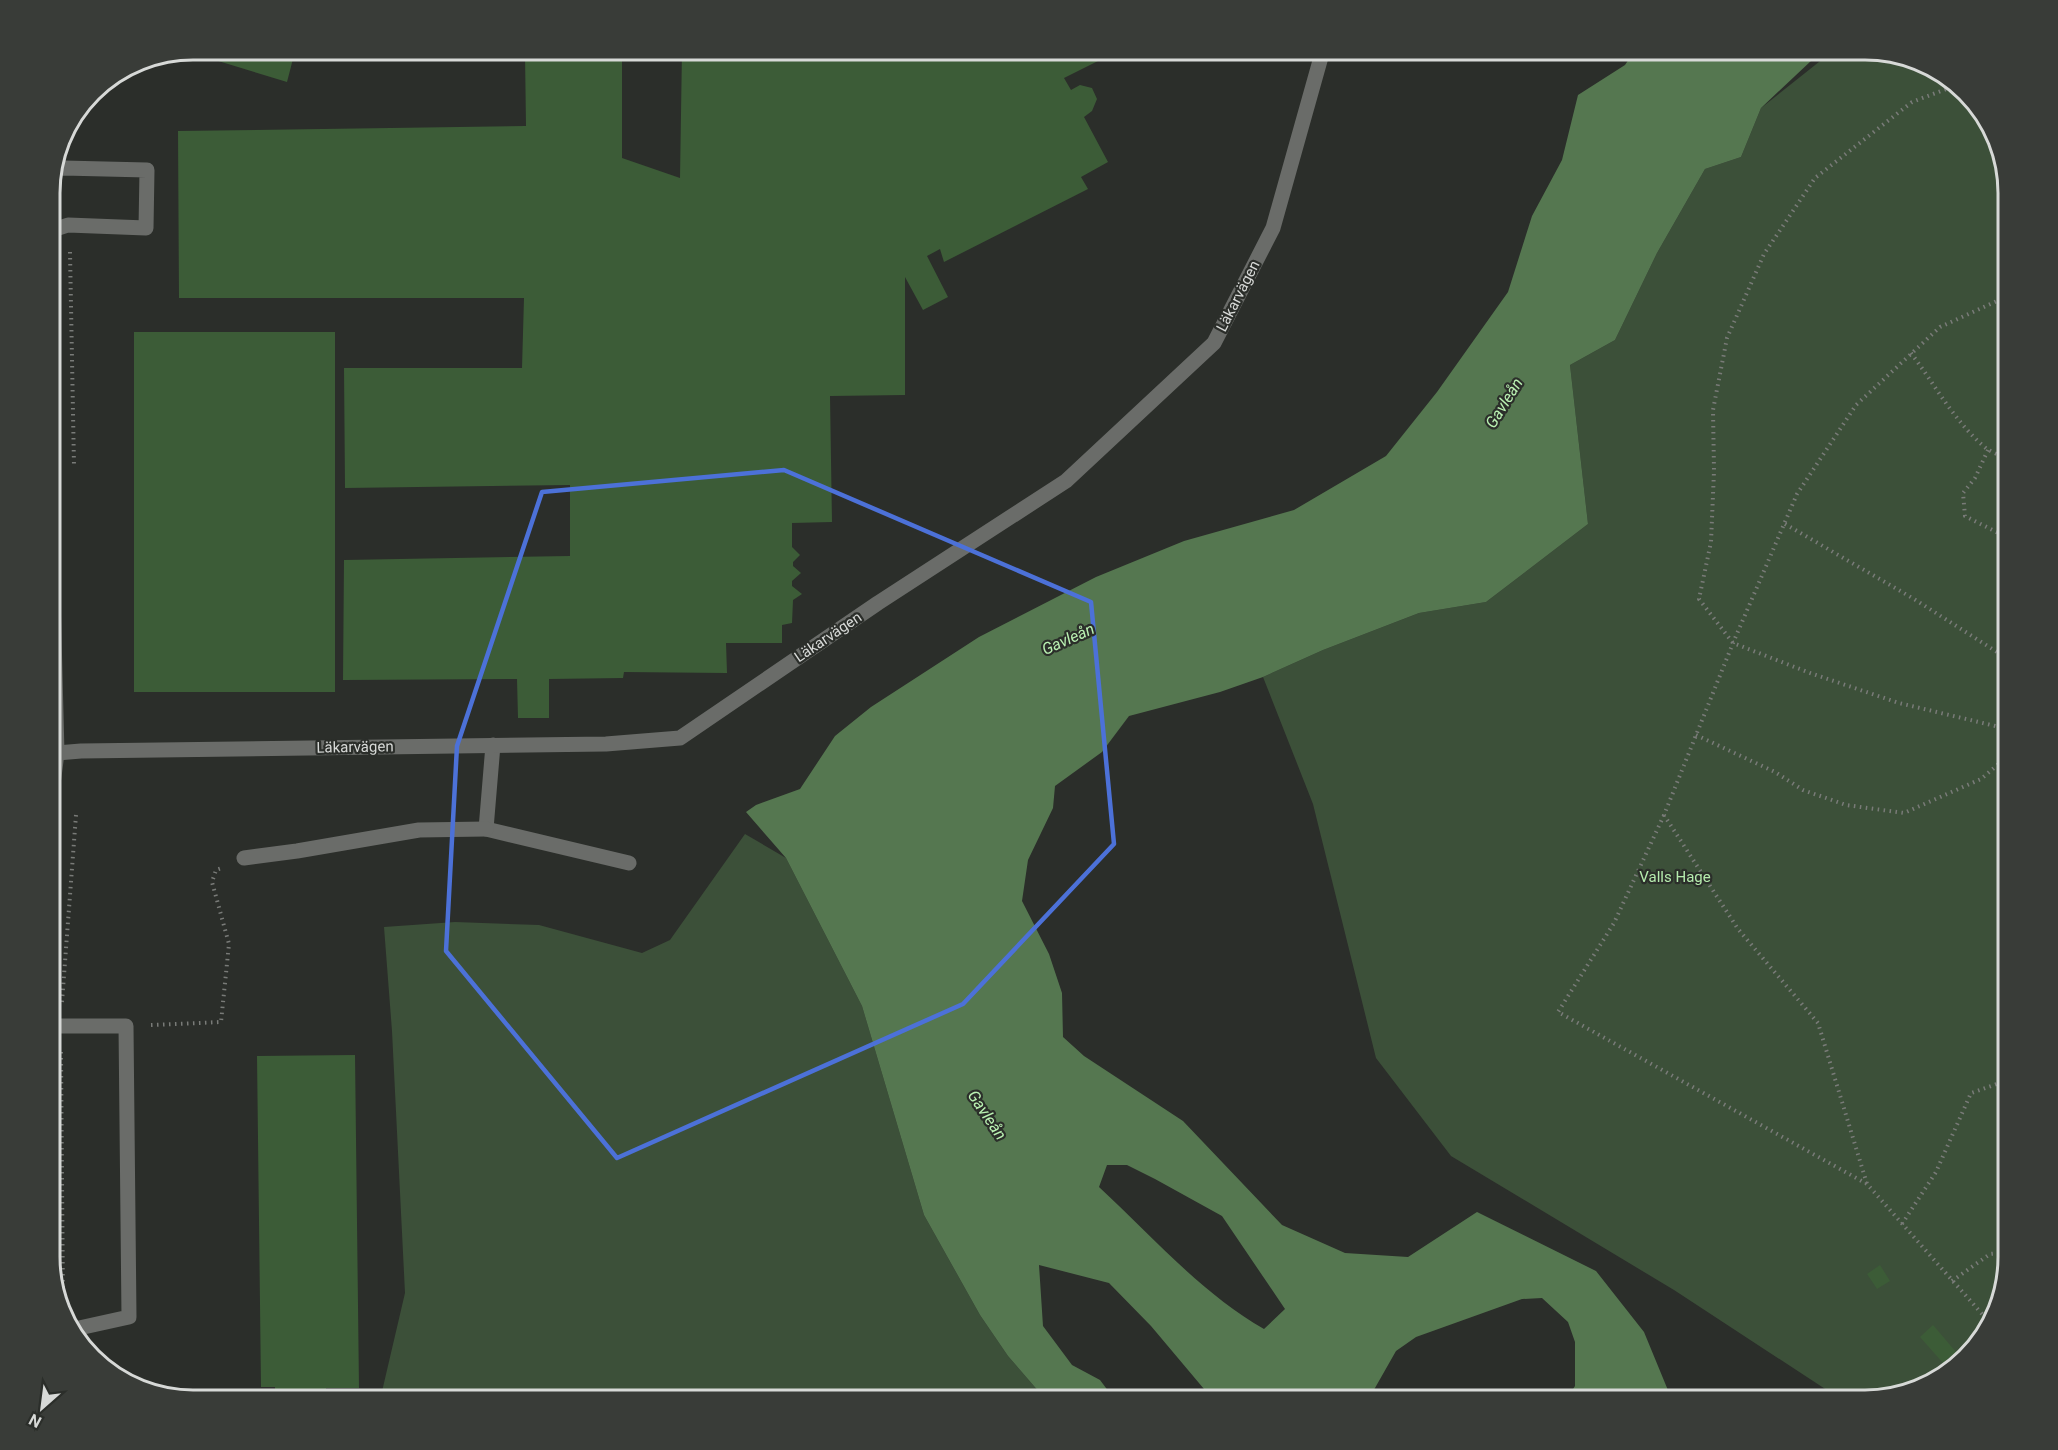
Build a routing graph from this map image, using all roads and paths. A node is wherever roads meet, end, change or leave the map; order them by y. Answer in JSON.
{"nodes":[{"id":1,"x":1320,"y":60,"type":"edge"},
{"id":2,"x":1947,"y":89,"type":"edge"},
{"id":3,"x":63,"y":168,"type":"edge"},
{"id":4,"x":60,"y":228,"type":"edge"},
{"id":5,"x":1998,"y":301,"type":"edge"},
{"id":6,"x":1911,"y":353,"type":"junction"},
{"id":7,"x":1988,"y":450,"type":"junction"},
{"id":8,"x":1998,"y":454,"type":"edge"},
{"id":9,"x":1785,"y":524,"type":"junction"},
{"id":10,"x":1998,"y":533,"type":"edge"},
{"id":11,"x":1733,"y":643,"type":"junction"},
{"id":12,"x":1998,"y":653,"type":"edge"},
{"id":13,"x":1998,"y":727,"type":"edge"},
{"id":14,"x":1696,"y":735,"type":"junction"},
{"id":15,"x":493,"y":746,"type":"junction"},
{"id":16,"x":60,"y":753,"type":"edge"},
{"id":17,"x":1998,"y":765,"type":"edge"},
{"id":18,"x":1664,"y":815,"type":"junction"},
{"id":19,"x":486,"y":829,"type":"junction"},
{"id":20,"x":244,"y":858,"type":"joint"},
{"id":21,"x":629,"y":863,"type":"dead end"},
{"id":22,"x":60,"y":1026,"type":"edge"},
{"id":23,"x":126,"y":1026,"type":"junction"},
{"id":24,"x":1998,"y":1084,"type":"edge"},
{"id":25,"x":1867,"y":1184,"type":"junction"},
{"id":26,"x":1902,"y":1224,"type":"junction"},
{"id":27,"x":1998,"y":1253,"type":"edge"},
{"id":28,"x":1952,"y":1281,"type":"junction"},
{"id":29,"x":1984,"y":1316,"type":"edge"},
{"id":30,"x":80,"y":1328,"type":"edge"}],
"edges":[{"from":1,"to":15,"type":"street","name":"Läkarvägen"},
{"from":2,"to":11,"type":"path"},
{"from":3,"to":4,"type":"street"},
{"from":5,"to":6,"type":"path"},
{"from":6,"to":7,"type":"path"},
{"from":6,"to":9,"type":"path"},
{"from":7,"to":8,"type":"path"},
{"from":7,"to":10,"type":"path"},
{"from":9,"to":11,"type":"path"},
{"from":9,"to":12,"type":"path"},
{"from":11,"to":13,"type":"path"},
{"from":11,"to":14,"type":"path"},
{"from":14,"to":17,"type":"path"},
{"from":14,"to":18,"type":"path"},
{"from":15,"to":16,"type":"street","name":"Läkarvägen"},
{"from":15,"to":19,"type":"street"},
{"from":18,"to":25,"type":"path"},
{"from":18,"to":25,"type":"path"},
{"from":19,"to":20,"type":"street"},
{"from":19,"to":21,"type":"street"},
{"from":20,"to":23,"type":"path"},
{"from":22,"to":23,"type":"street"},
{"from":23,"to":30,"type":"street"},
{"from":24,"to":26,"type":"path"},
{"from":25,"to":26,"type":"path"},
{"from":26,"to":28,"type":"path"},
{"from":27,"to":28,"type":"path"},
{"from":28,"to":29,"type":"path"}]}
